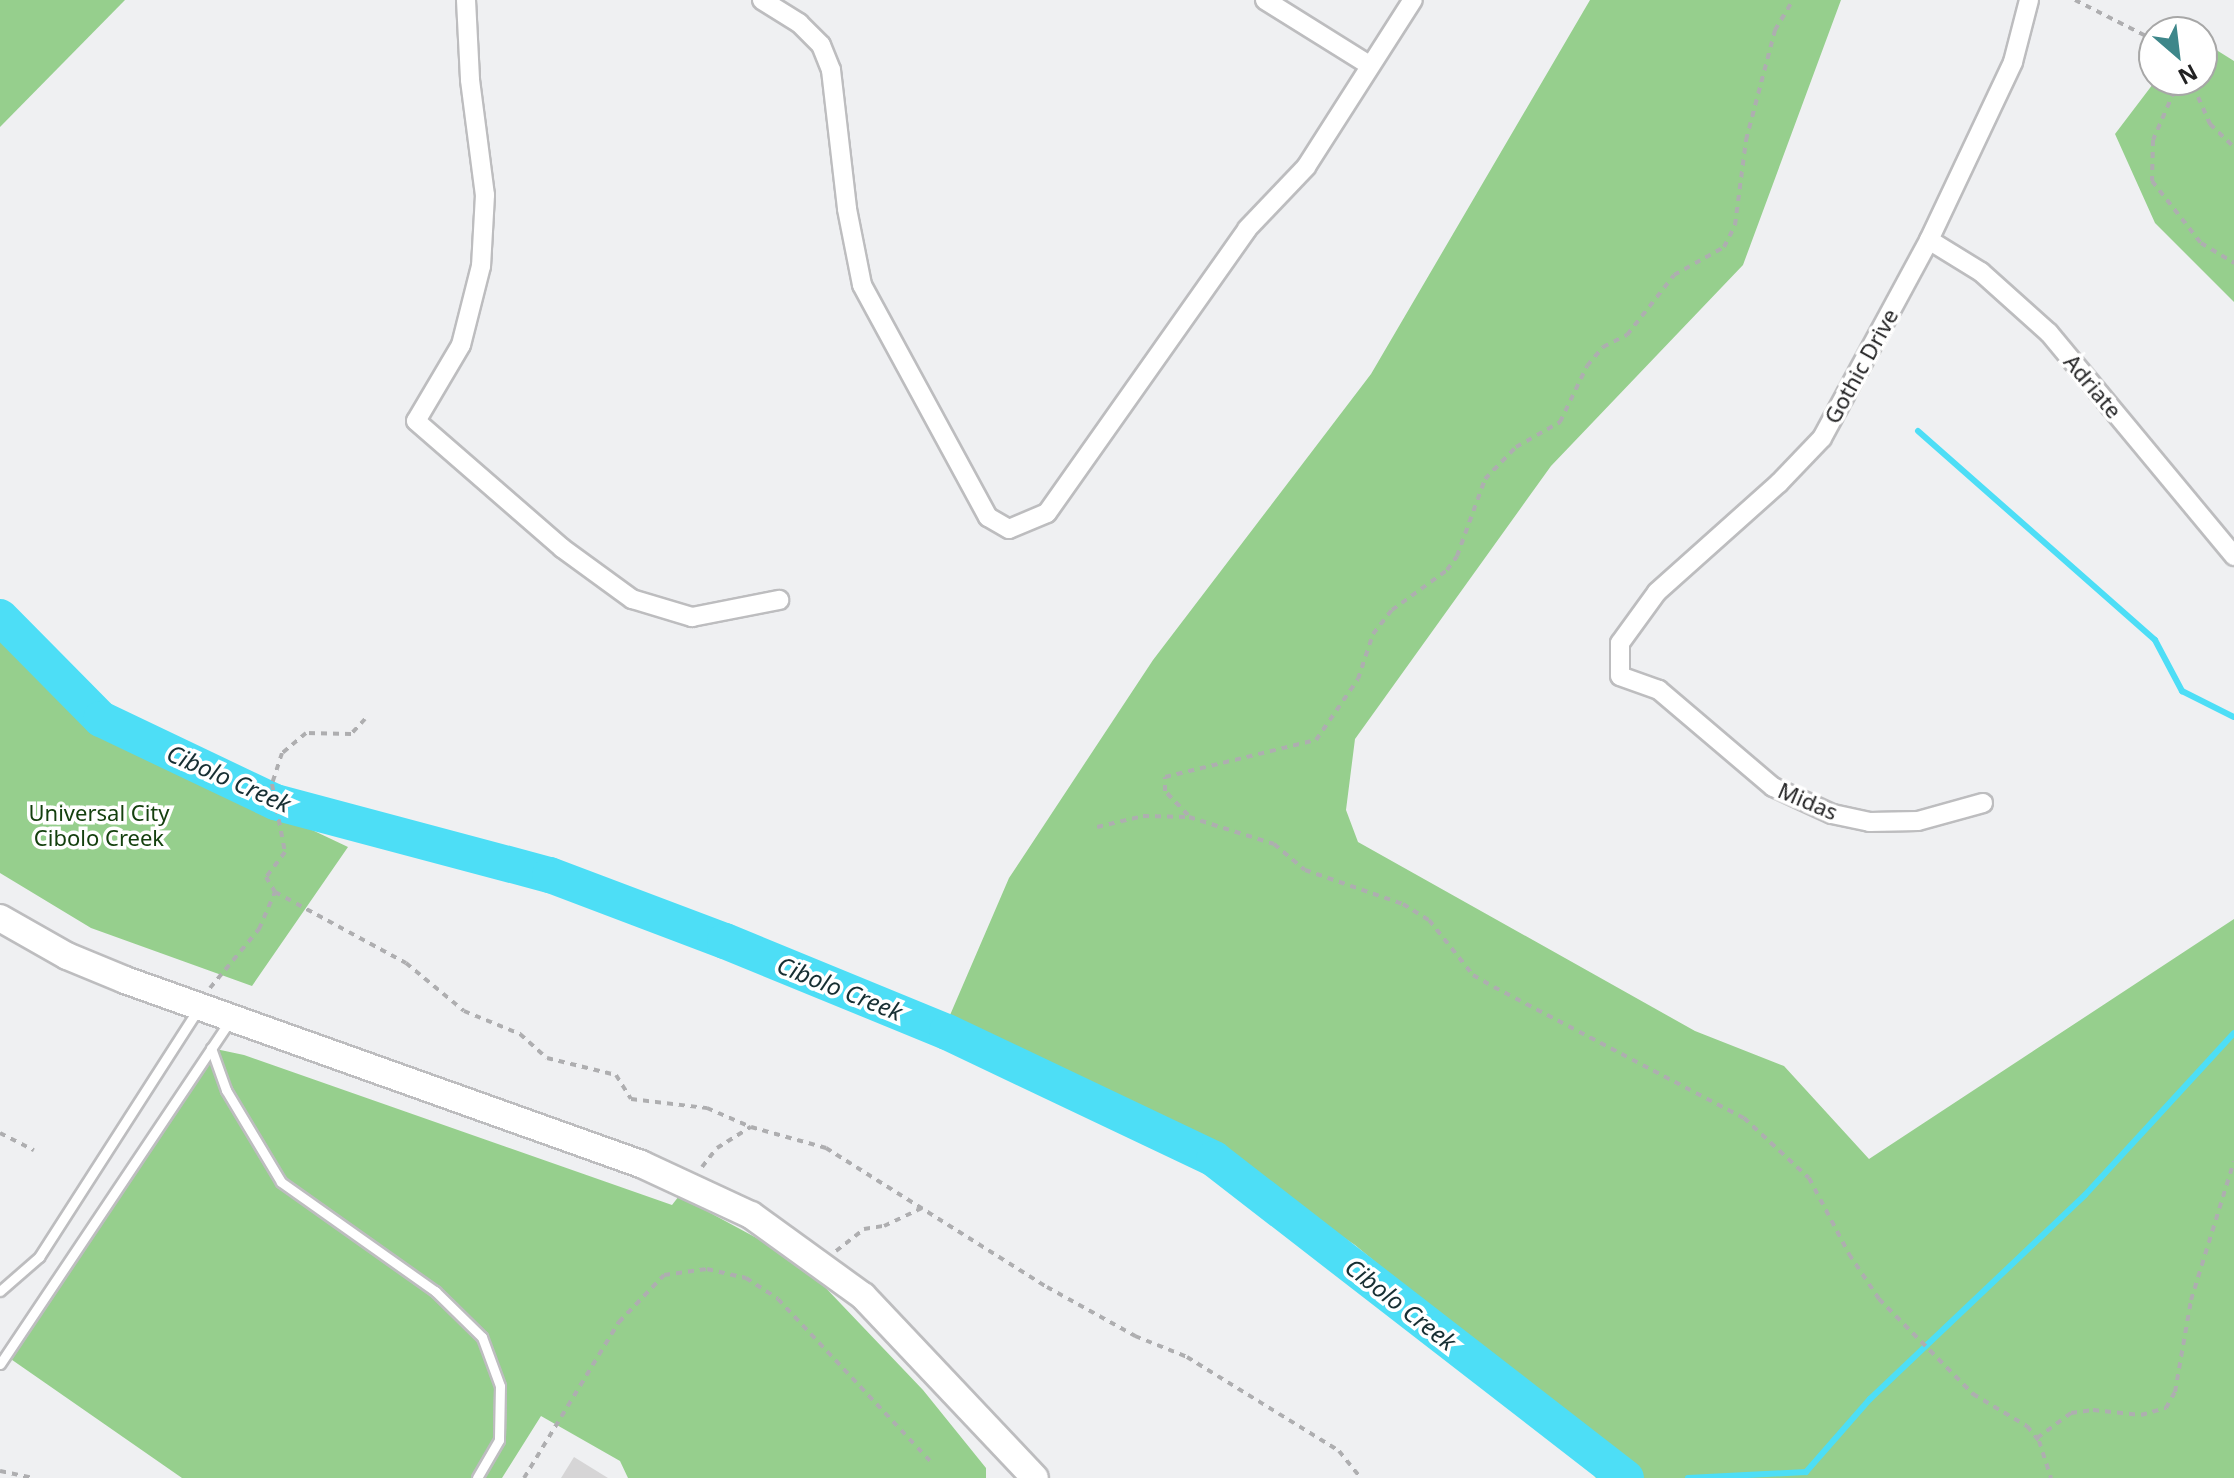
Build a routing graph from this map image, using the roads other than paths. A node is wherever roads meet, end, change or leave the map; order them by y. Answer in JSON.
{"nodes":[{"id":1,"x":466,"y":0,"type":"edge"},
{"id":2,"x":762,"y":0,"type":"edge"},
{"id":3,"x":1265,"y":0,"type":"edge"},
{"id":4,"x":1413,"y":0,"type":"edge"},
{"id":5,"x":2029,"y":0,"type":"edge"},
{"id":6,"x":1369,"y":65,"type":"junction"},
{"id":7,"x":1929,"y":240,"type":"junction"},
{"id":8,"x":1009,"y":529,"type":"junction"},
{"id":9,"x":1004,"y":548,"type":"dead end"},
{"id":10,"x":2234,"y":556,"type":"edge"},
{"id":11,"x":779,"y":600,"type":"dead end"},
{"id":12,"x":1620,"y":676,"type":"joint"},
{"id":13,"x":1983,"y":803,"type":"dead end"},
{"id":14,"x":0,"y":918,"type":"edge"},
{"id":15,"x":200,"y":1006,"type":"junction"},
{"id":16,"x":232,"y":1018,"type":"junction"},
{"id":17,"x":211,"y":1048,"type":"junction"},
{"id":18,"x":0,"y":1291,"type":"edge"},
{"id":19,"x":0,"y":1364,"type":"edge"},
{"id":20,"x":477,"y":1478,"type":"edge"},
{"id":21,"x":1035,"y":1478,"type":"edge"}],
"edges":[{"from":1,"to":11,"type":"street"},
{"from":2,"to":8,"type":"street"},
{"from":3,"to":6,"type":"street"},
{"from":4,"to":6,"type":"street"},
{"from":5,"to":7,"type":"street","name":"Gothic Drive"},
{"from":6,"to":8,"type":"street"},
{"from":7,"to":10,"type":"street","name":"Adriate"},
{"from":7,"to":12,"type":"street","name":"Gothic Drive"},
{"from":8,"to":9,"type":"street"},
{"from":12,"to":13,"type":"street","name":"Midas"},
{"from":14,"to":15,"type":"main road"},
{"from":15,"to":16,"type":"main road"},
{"from":15,"to":18,"type":"lane"},
{"from":16,"to":17,"type":"lane"},
{"from":16,"to":21,"type":"main road"},
{"from":17,"to":19,"type":"lane"},
{"from":17,"to":20,"type":"lane"}]}
